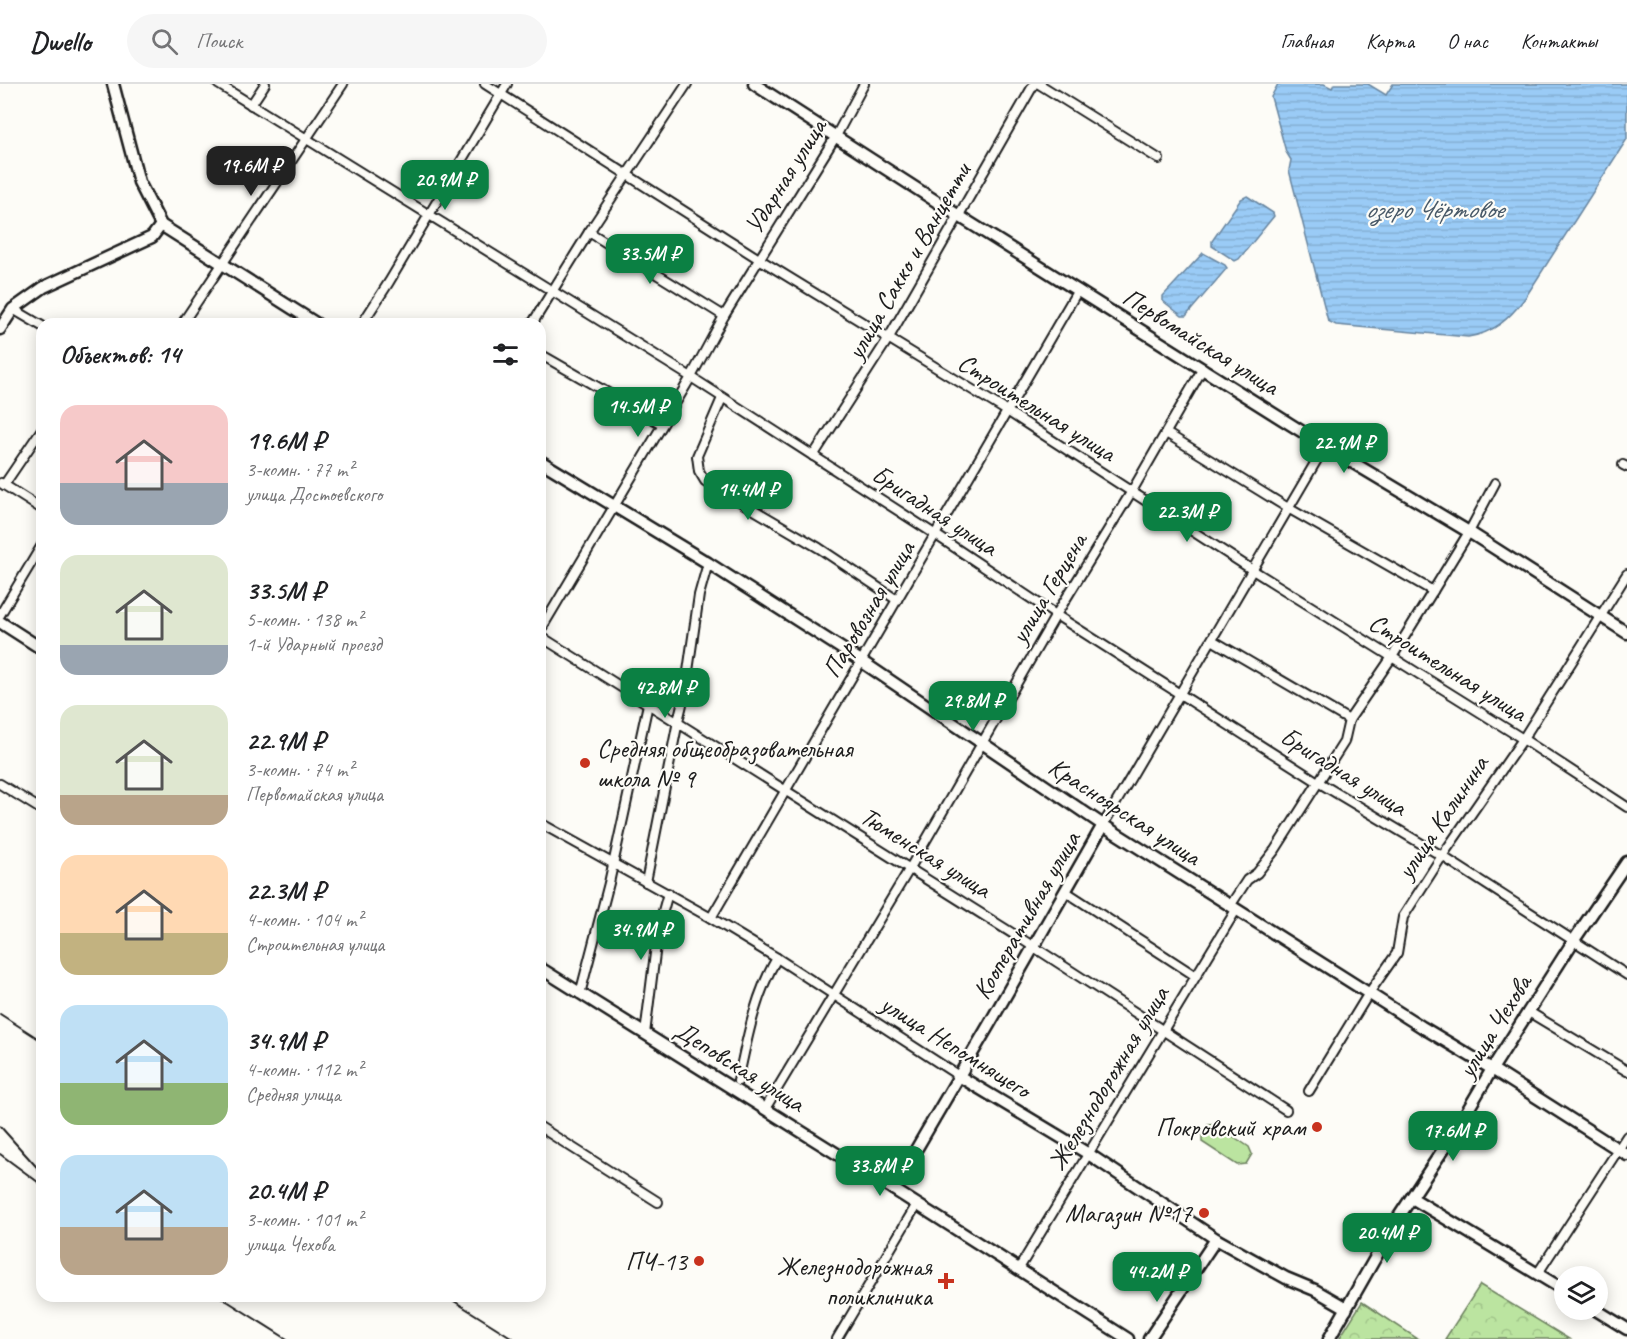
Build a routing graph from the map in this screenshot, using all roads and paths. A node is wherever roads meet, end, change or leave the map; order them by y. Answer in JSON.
{"nodes":[{"id":1,"x":112,"y":84,"type":"edge"},
{"id":2,"x":218,"y":84,"type":"edge"},
{"id":3,"x":265,"y":84,"type":"edge"},
{"id":4,"x":343,"y":84,"type":"edge"},
{"id":5,"x":485,"y":84,"type":"edge"},
{"id":6,"x":507,"y":84,"type":"edge"},
{"id":7,"x":687,"y":84,"type":"edge"},
{"id":8,"x":754,"y":84,"type":"edge"},
{"id":9,"x":864,"y":84,"type":"edge"},
{"id":10,"x":1034,"y":84,"type":"edge"},
{"id":11,"x":1039,"y":84,"type":"edge"},
{"id":12,"x":500,"y":94,"type":"junction"},
{"id":13,"x":251,"y":105,"type":"junction"},
{"id":14,"x":836,"y":136,"type":"junction"},
{"id":15,"x":306,"y":138,"type":"junction"},
{"id":16,"x":1158,"y":159,"type":"dead end"},
{"id":17,"x":628,"y":175,"type":"junction"},
{"id":18,"x":428,"y":215,"type":"junction"},
{"id":19,"x":959,"y":216,"type":"junction"},
{"id":20,"x":161,"y":225,"type":"junction"},
{"id":21,"x":589,"y":232,"type":"junction"},
{"id":22,"x":759,"y":259,"type":"junction"},
{"id":23,"x":221,"y":264,"type":"junction"},
{"id":24,"x":1078,"y":290,"type":"junction"},
{"id":25,"x":551,"y":292,"type":"junction"},
{"id":26,"x":13,"y":309,"type":"junction"},
{"id":27,"x":724,"y":316,"type":"junction"},
{"id":28,"x":186,"y":318,"type":"edge"},
{"id":29,"x":307,"y":318,"type":"edge"},
{"id":30,"x":366,"y":318,"type":"edge"},
{"id":31,"x":536,"y":318,"type":"edge"},
{"id":32,"x":36,"y":322,"type":"edge"},
{"id":33,"x":0,"y":329,"type":"edge"},
{"id":34,"x":888,"y":339,"type":"junction"},
{"id":35,"x":546,"y":357,"type":"edge"},
{"id":36,"x":1203,"y":368,"type":"junction"},
{"id":37,"x":690,"y":377,"type":"junction"},
{"id":38,"x":723,"y":398,"type":"junction"},
{"id":39,"x":1007,"y":411,"type":"junction"},
{"id":40,"x":662,"y":424,"type":"junction"},
{"id":41,"x":1166,"y":433,"type":"junction"},
{"id":42,"x":36,"y":437,"type":"edge"},
{"id":43,"x":1325,"y":446,"type":"junction"},
{"id":44,"x":813,"y":456,"type":"junction"},
{"id":45,"x":546,"y":465,"type":"edge"},
{"id":46,"x":2,"y":483,"type":"edge"},
{"id":47,"x":1495,"y":483,"type":"dead end"},
{"id":48,"x":1131,"y":491,"type":"junction"},
{"id":49,"x":36,"y":505,"type":"edge"},
{"id":50,"x":614,"y":505,"type":"junction"},
{"id":51,"x":1288,"y":508,"type":"junction"},
{"id":52,"x":1469,"y":532,"type":"junction"},
{"id":53,"x":936,"y":534,"type":"junction"},
{"id":54,"x":36,"y":555,"type":"edge"},
{"id":55,"x":708,"y":563,"type":"junction"},
{"id":56,"x":1251,"y":569,"type":"junction"},
{"id":57,"x":1627,"y":574,"type":"edge"},
{"id":58,"x":1433,"y":591,"type":"junction"},
{"id":59,"x":897,"y":600,"type":"junction"},
{"id":60,"x":0,"y":615,"type":"edge"},
{"id":61,"x":1056,"y":615,"type":"junction"},
{"id":62,"x":1600,"y":616,"type":"junction"},
{"id":63,"x":546,"y":621,"type":"edge"},
{"id":64,"x":0,"y":622,"type":"edge"},
{"id":65,"x":1627,"y":633,"type":"edge"},
{"id":66,"x":546,"y":640,"type":"edge"},
{"id":67,"x":1212,"y":640,"type":"junction"},
{"id":68,"x":36,"y":645,"type":"edge"},
{"id":69,"x":1392,"y":657,"type":"junction"},
{"id":70,"x":861,"y":660,"type":"junction"},
{"id":71,"x":1180,"y":693,"type":"junction"},
{"id":72,"x":648,"y":704,"type":"junction"},
{"id":73,"x":1349,"y":720,"type":"junction"},
{"id":74,"x":678,"y":721,"type":"junction"},
{"id":75,"x":1523,"y":739,"type":"junction"},
{"id":76,"x":982,"y":742,"type":"junction"},
{"id":77,"x":1318,"y":782,"type":"junction"},
{"id":78,"x":0,"y":784,"type":"edge"},
{"id":79,"x":785,"y":791,"type":"junction"},
{"id":80,"x":36,"y":806,"type":"edge"},
{"id":81,"x":1627,"y":807,"type":"edge"},
{"id":82,"x":1103,"y":825,"type":"junction"},
{"id":83,"x":546,"y":827,"type":"edge"},
{"id":84,"x":1442,"y":856,"type":"junction"},
{"id":85,"x":1627,"y":862,"type":"edge"},
{"id":86,"x":612,"y":865,"type":"junction"},
{"id":87,"x":910,"y":868,"type":"junction"},
{"id":88,"x":646,"y":882,"type":"junction"},
{"id":89,"x":1065,"y":891,"type":"junction"},
{"id":90,"x":668,"y":893,"type":"junction"},
{"id":91,"x":1233,"y":908,"type":"junction"},
{"id":92,"x":711,"y":918,"type":"junction"},
{"id":93,"x":1574,"y":939,"type":"junction"},
{"id":94,"x":1034,"y":947,"type":"junction"},
{"id":95,"x":777,"y":958,"type":"junction"},
{"id":96,"x":546,"y":972,"type":"edge"},
{"id":97,"x":1194,"y":975,"type":"junction"},
{"id":98,"x":1627,"y":975,"type":"edge"},
{"id":99,"x":1369,"y":993,"type":"junction"},
{"id":100,"x":580,"y":994,"type":"junction"},
{"id":101,"x":833,"y":995,"type":"junction"},
{"id":102,"x":1529,"y":1012,"type":"junction"},
{"id":103,"x":1162,"y":1030,"type":"junction"},
{"id":104,"x":645,"y":1034,"type":"junction"},
{"id":105,"x":1492,"y":1069,"type":"junction"},
{"id":106,"x":1627,"y":1071,"type":"edge"},
{"id":107,"x":959,"y":1076,"type":"junction"},
{"id":108,"x":738,"y":1081,"type":"dead end"},
{"id":109,"x":1309,"y":1091,"type":"dead end"},
{"id":110,"x":765,"y":1109,"type":"junction"},
{"id":111,"x":1286,"y":1110,"type":"dead end"},
{"id":112,"x":546,"y":1131,"type":"edge"},
{"id":113,"x":1627,"y":1136,"type":"edge"},
{"id":114,"x":1623,"y":1152,"type":"edge"},
{"id":115,"x":1087,"y":1153,"type":"junction"},
{"id":116,"x":893,"y":1189,"type":"junction"},
{"id":117,"x":1412,"y":1198,"type":"junction"},
{"id":118,"x":658,"y":1202,"type":"dead end"},
{"id":119,"x":917,"y":1204,"type":"junction"},
{"id":120,"x":1216,"y":1239,"type":"junction"},
{"id":121,"x":1018,"y":1270,"type":"junction"},
{"id":122,"x":1538,"y":1273,"type":"junction"},
{"id":123,"x":1554,"y":1283,"type":"edge"},
{"id":124,"x":1346,"y":1310,"type":"junction"},
{"id":125,"x":1608,"y":1317,"type":"edge"},
{"id":126,"x":1627,"y":1329,"type":"edge"},
{"id":127,"x":837,"y":1339,"type":"edge"},
{"id":128,"x":1128,"y":1339,"type":"edge"},
{"id":129,"x":1149,"y":1339,"type":"edge"},
{"id":130,"x":1329,"y":1339,"type":"edge"}],
"edges":[{"from":1,"to":20,"type":"main road"},
{"from":2,"to":13,"type":"street","name":"Бригадная улица"},
{"from":3,"to":13,"type":"street"},
{"from":4,"to":15,"type":"street"},
{"from":5,"to":12,"type":"street","name":"Строительная улица"},
{"from":6,"to":12,"type":"street"},
{"from":7,"to":17,"type":"street"},
{"from":8,"to":14,"type":"main road","name":"Первомайская улица"},
{"from":9,"to":14,"type":"street","name":"Ударная улица"},
{"from":10,"to":19,"type":"street","name":"улица Сакко и Ванцетти"},
{"from":11,"to":16,"type":"street"},
{"from":12,"to":17,"type":"street","name":"Строительная улица"},
{"from":12,"to":18,"type":"street"},
{"from":13,"to":15,"type":"street","name":"Бригадная улица"},
{"from":14,"to":19,"type":"main road","name":"Первомайская улица"},
{"from":14,"to":22,"type":"street","name":"Ударная улица"},
{"from":15,"to":18,"type":"street","name":"Бригадная улица"},
{"from":15,"to":23,"type":"street"},
{"from":17,"to":21,"type":"street"},
{"from":17,"to":22,"type":"street","name":"Строительная улица"},
{"from":18,"to":25,"type":"street","name":"Бригадная улица"},
{"from":18,"to":30,"type":"street"},
{"from":19,"to":24,"type":"main road","name":"Первомайская улица"},
{"from":19,"to":34,"type":"street","name":"улица Сакко и Ванцетти"},
{"from":20,"to":23,"type":"main road"},
{"from":20,"to":26,"type":"main road"},
{"from":21,"to":25,"type":"street"},
{"from":21,"to":27,"type":"street"},
{"from":22,"to":27,"type":"street","name":"Ударная улица"},
{"from":22,"to":34,"type":"street","name":"Строительная улица"},
{"from":23,"to":28,"type":"street"},
{"from":23,"to":29,"type":"main road"},
{"from":24,"to":36,"type":"main road","name":"Первомайская улица"},
{"from":24,"to":39,"type":"street","name":"Паровозная улица"},
{"from":25,"to":31,"type":"street"},
{"from":25,"to":37,"type":"street","name":"Бригадная улица"},
{"from":26,"to":32,"type":"street"},
{"from":26,"to":33,"type":"main road"},
{"from":27,"to":37,"type":"street","name":"Ударная улица"},
{"from":34,"to":39,"type":"street","name":"Строительная улица"},
{"from":34,"to":44,"type":"street","name":"улица Сакко и Ванцетти"},
{"from":35,"to":40,"type":"street"},
{"from":36,"to":41,"type":"street","name":"улица Герцена"},
{"from":36,"to":43,"type":"main road","name":"Первомайская улица"},
{"from":37,"to":38,"type":"street","name":"Бригадная улица"},
{"from":37,"to":40,"type":"street","name":"Ударная улица"},
{"from":38,"to":44,"type":"street","name":"Бригадная улица"},
{"from":38,"to":59,"type":"street"},
{"from":39,"to":48,"type":"street","name":"Строительная улица"},
{"from":39,"to":53,"type":"street","name":"Паровозная улица"},
{"from":40,"to":50,"type":"street","name":"Ударная улица"},
{"from":41,"to":48,"type":"street","name":"улица Герцена"},
{"from":41,"to":51,"type":"street"},
{"from":42,"to":46,"type":"street"},
{"from":43,"to":51,"type":"street","name":"Кооперативная улица"},
{"from":43,"to":52,"type":"main road","name":"Первомайская улица"},
{"from":44,"to":53,"type":"street","name":"Бригадная улица"},
{"from":45,"to":50,"type":"main road","name":"Красноярская улица"},
{"from":46,"to":49,"type":"street"},
{"from":47,"to":52,"type":"street","name":"Железнодорожная улица"},
{"from":48,"to":56,"type":"street","name":"Строительная улица"},
{"from":48,"to":61,"type":"street","name":"улица Герцена"},
{"from":50,"to":55,"type":"main road","name":"Красноярская улица"},
{"from":50,"to":63,"type":"street","name":"Ударная улица"},
{"from":51,"to":56,"type":"street","name":"Кооперативная улица"},
{"from":51,"to":58,"type":"street"},
{"from":52,"to":58,"type":"street","name":"Железнодорожная улица"},
{"from":52,"to":62,"type":"main road","name":"Первомайская улица"},
{"from":53,"to":59,"type":"street","name":"Паровозная улица"},
{"from":53,"to":61,"type":"street","name":"Бригадная улица"},
{"from":54,"to":60,"type":"street"},
{"from":55,"to":70,"type":"main road","name":"Красноярская улица"},
{"from":55,"to":74,"type":"street"},
{"from":56,"to":67,"type":"street","name":"Кооперативная улица"},
{"from":56,"to":69,"type":"street","name":"Строительная улица"},
{"from":57,"to":62,"type":"street","name":"улица Калинина"},
{"from":58,"to":69,"type":"street","name":"Железнодорожная улица"},
{"from":59,"to":70,"type":"street","name":"Паровозная улица"},
{"from":61,"to":71,"type":"street","name":"Бригадная улица"},
{"from":61,"to":76,"type":"street","name":"улица Герцена"},
{"from":62,"to":65,"type":"main road","name":"Первомайская улица"},
{"from":62,"to":75,"type":"street","name":"улица Калинина"},
{"from":64,"to":68,"type":"main road"},
{"from":66,"to":72,"type":"street","name":"Тюменская улица"},
{"from":67,"to":71,"type":"street","name":"Кооперативная улица"},
{"from":67,"to":73,"type":"street"},
{"from":69,"to":73,"type":"street","name":"Железнодорожная улица"},
{"from":69,"to":75,"type":"street","name":"Строительная улица"},
{"from":70,"to":76,"type":"main road","name":"Красноярская улица"},
{"from":70,"to":79,"type":"street","name":"Паровозная улица"},
{"from":71,"to":77,"type":"street","name":"Бригадная улица"},
{"from":71,"to":82,"type":"street","name":"Кооперативная улица"},
{"from":72,"to":74,"type":"street","name":"Тюменская улица"},
{"from":72,"to":86,"type":"street"},
{"from":73,"to":77,"type":"street","name":"Железнодорожная улица"},
{"from":74,"to":79,"type":"street","name":"Тюменская улица"},
{"from":74,"to":88,"type":"street"},
{"from":75,"to":81,"type":"street","name":"Строительная улица"},
{"from":75,"to":84,"type":"street","name":"улица Калинина"},
{"from":76,"to":82,"type":"main road","name":"Красноярская улица"},
{"from":76,"to":87,"type":"street","name":"улица Герцена"},
{"from":77,"to":84,"type":"street","name":"Бригадная улица"},
{"from":77,"to":91,"type":"street","name":"Железнодорожная улица"},
{"from":78,"to":80,"type":"street"},
{"from":79,"to":87,"type":"street","name":"Тюменская улица"},
{"from":79,"to":92,"type":"street","name":"Паровозная улица"},
{"from":82,"to":89,"type":"main road","name":"Кооперативная улица"},
{"from":82,"to":91,"type":"main road","name":"Красноярская улица"},
{"from":83,"to":86,"type":"street","name":"улица Непомнящего"},
{"from":84,"to":93,"type":"street","name":"Бригадная улица"},
{"from":84,"to":99,"type":"street","name":"улица Калинина"},
{"from":85,"to":93,"type":"main road","name":"улица Чехова"},
{"from":86,"to":88,"type":"street","name":"улица Непомнящего"},
{"from":86,"to":100,"type":"street"},
{"from":87,"to":94,"type":"street","name":"Тюменская улица"},
{"from":87,"to":101,"type":"street","name":"улица Герцена"},
{"from":88,"to":90,"type":"street","name":"улица Непомнящего"},
{"from":89,"to":94,"type":"main road","name":"Кооперативная улица"},
{"from":89,"to":97,"type":"street"},
{"from":90,"to":92,"type":"street","name":"улица Непомнящего"},
{"from":90,"to":104,"type":"street"},
{"from":91,"to":97,"type":"street","name":"Железнодорожная улица"},
{"from":91,"to":99,"type":"main road","name":"Красноярская улица"},
{"from":92,"to":95,"type":"street","name":"улица Непомнящего"},
{"from":93,"to":98,"type":"street","name":"Бригадная улица"},
{"from":93,"to":102,"type":"main road","name":"улица Чехова"},
{"from":94,"to":103,"type":"street","name":"Тюменская улица"},
{"from":94,"to":107,"type":"main road","name":"Кооперативная улица"},
{"from":95,"to":101,"type":"street","name":"улица Непомнящего"},
{"from":95,"to":108,"type":"street"},
{"from":96,"to":100,"type":"main road","name":"Деповская улица"},
{"from":97,"to":103,"type":"street","name":"Железнодорожная улица"},
{"from":99,"to":105,"type":"main road","name":"Красноярская улица"},
{"from":99,"to":109,"type":"street","name":"улица Калинина"},
{"from":100,"to":104,"type":"main road","name":"Деповская улица"},
{"from":101,"to":107,"type":"street","name":"улица Непомнящего"},
{"from":101,"to":110,"type":"street","name":"улица Герцена"},
{"from":102,"to":105,"type":"main road","name":"улица Чехова"},
{"from":102,"to":106,"type":"street"},
{"from":103,"to":111,"type":"street","name":"Тюменская улица"},
{"from":103,"to":115,"type":"street","name":"Железнодорожная улица"},
{"from":104,"to":110,"type":"main road","name":"Деповская улица"},
{"from":105,"to":114,"type":"main road","name":"Красноярская улица"},
{"from":105,"to":117,"type":"main road","name":"улица Чехова"},
{"from":107,"to":115,"type":"main road","name":"улица Непомнящего"},
{"from":107,"to":116,"type":"main road","name":"Кооперативная улица"},
{"from":110,"to":116,"type":"main road","name":"Деповская улица"},
{"from":112,"to":118,"type":"street"},
{"from":113,"to":114,"type":"street"},
{"from":114,"to":122,"type":"street"},
{"from":115,"to":120,"type":"main road","name":"улица Непомнящего"},
{"from":115,"to":121,"type":"street","name":"Железнодорожная улица"},
{"from":116,"to":119,"type":"main road","name":"Деповская улица"},
{"from":117,"to":122,"type":"main road"},
{"from":117,"to":124,"type":"main road","name":"улица Чехова"},
{"from":119,"to":121,"type":"main road","name":"Деповская улица"},
{"from":119,"to":127,"type":"street"},
{"from":120,"to":124,"type":"main road","name":"улица Непомнящего"},
{"from":120,"to":129,"type":"main road"},
{"from":121,"to":128,"type":"main road","name":"Деповская улица"},
{"from":122,"to":123,"type":"main road"},
{"from":124,"to":130,"type":"main road","name":"улица Чехова"},
{"from":125,"to":126,"type":"main road"}]}
